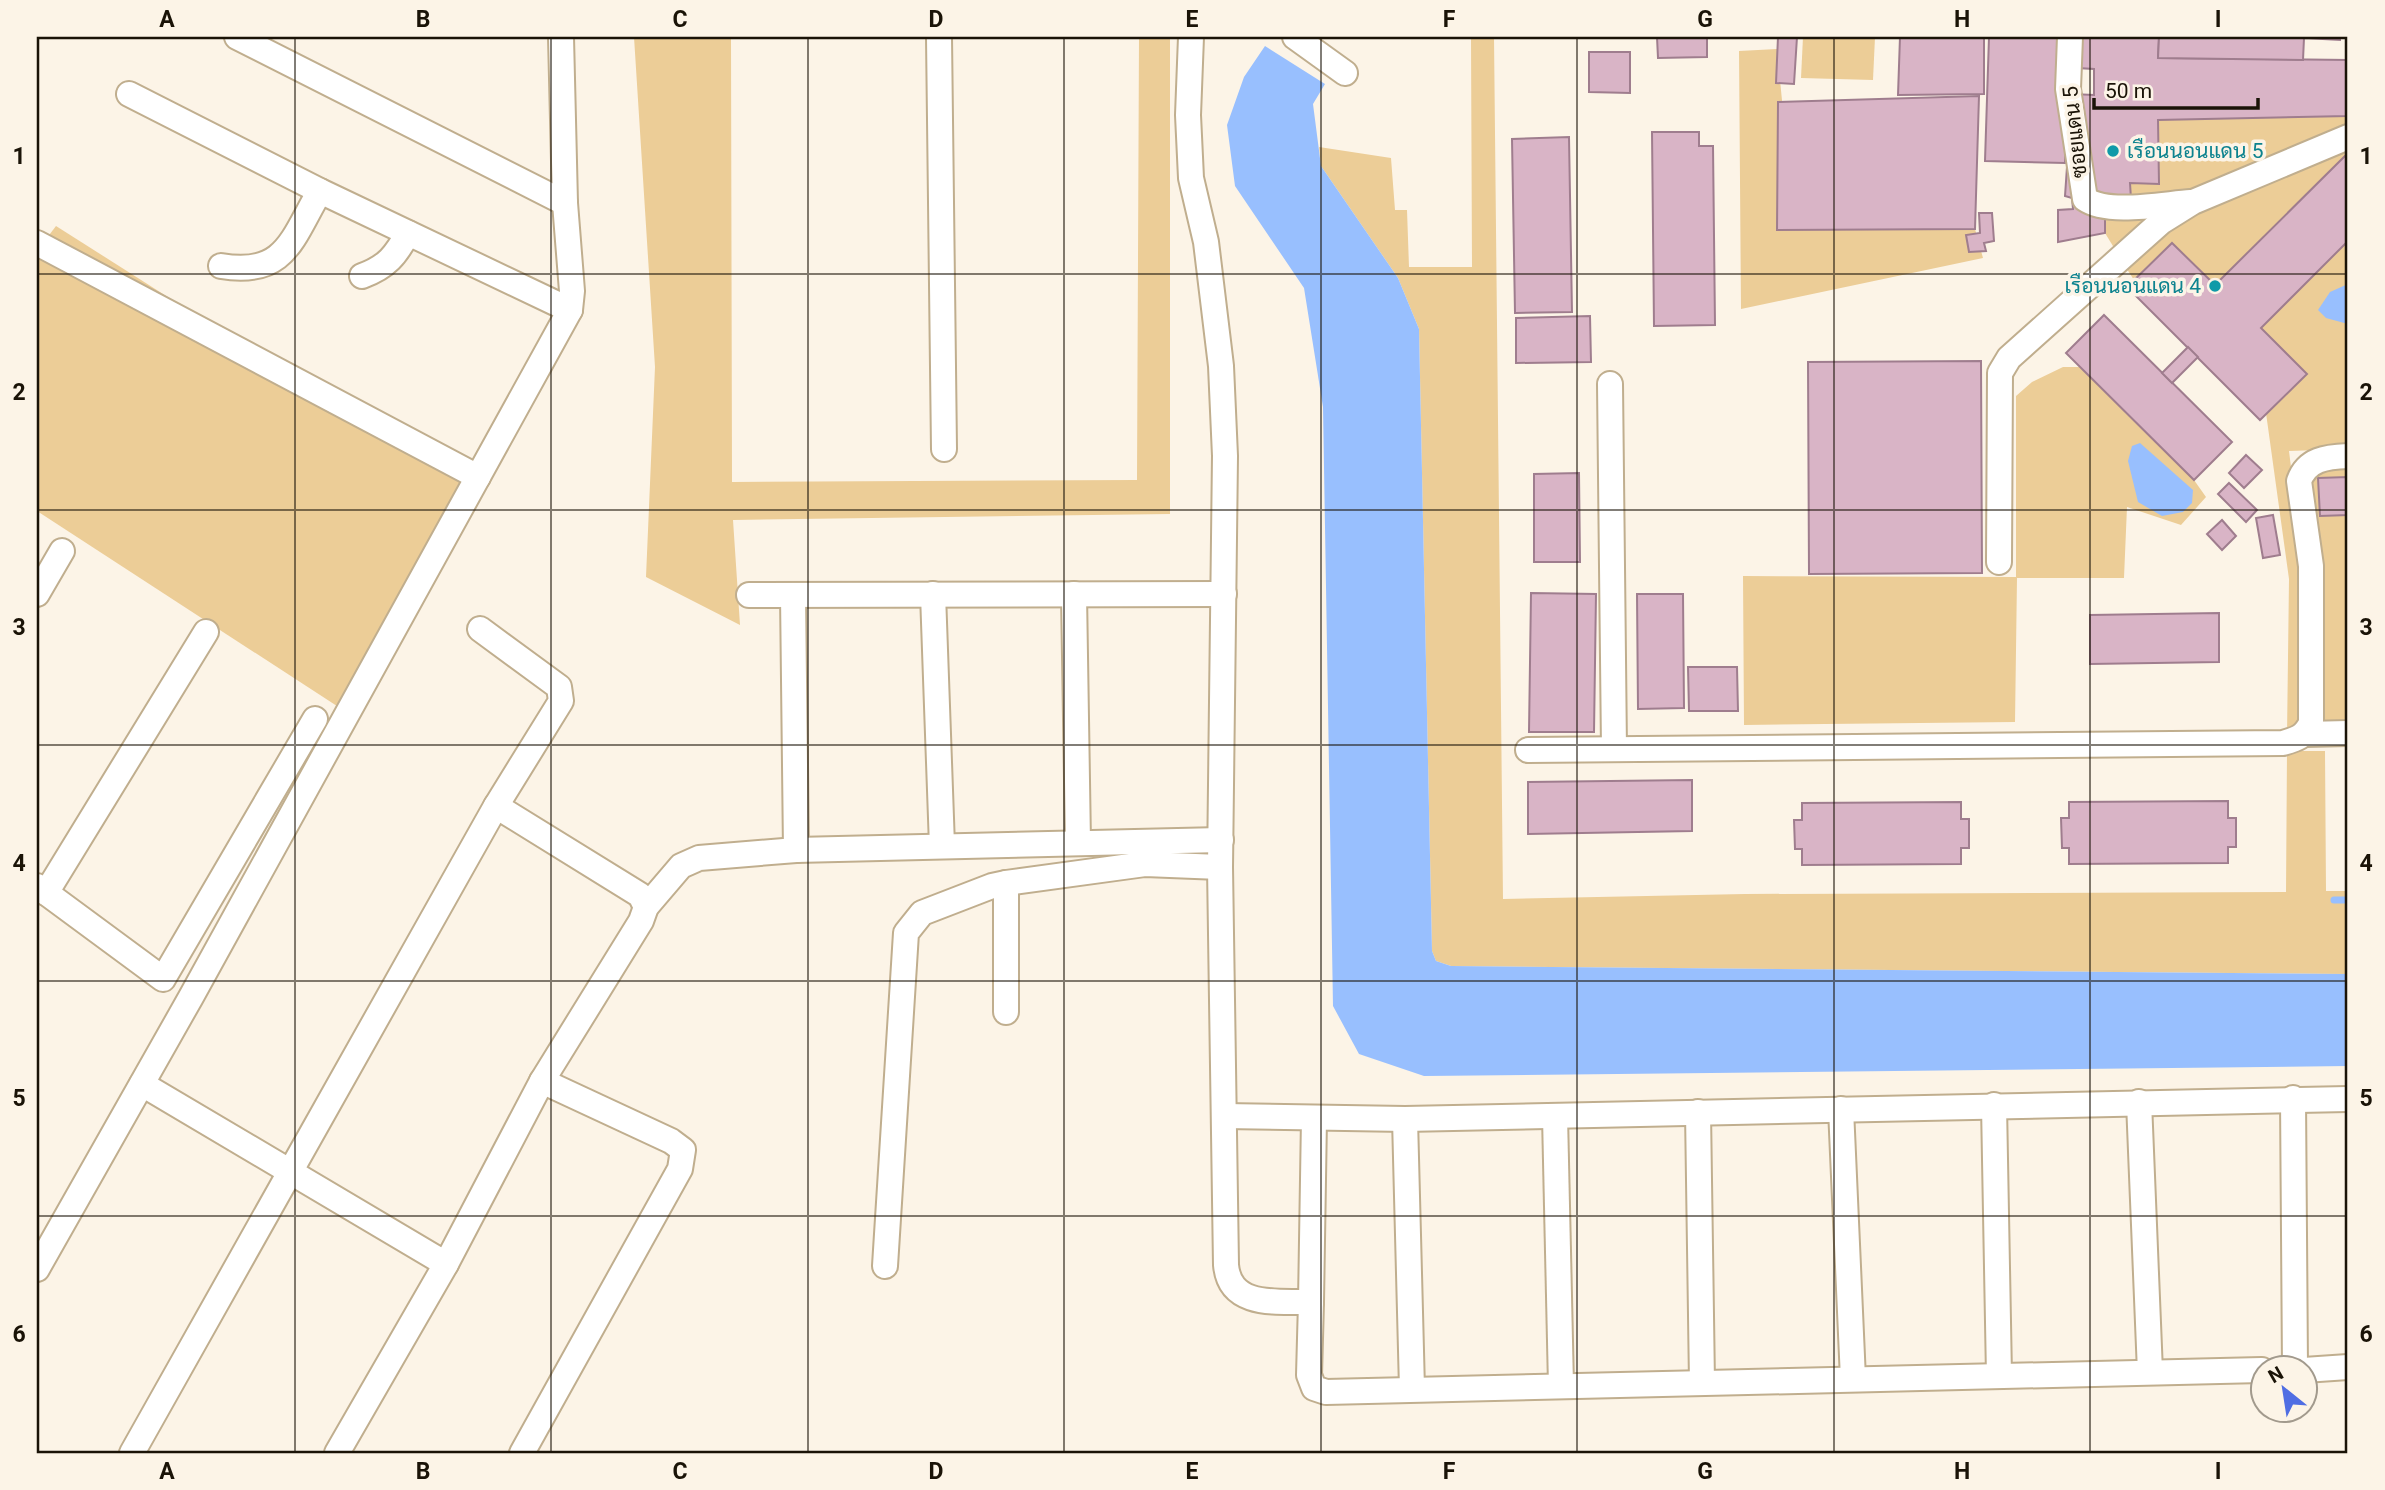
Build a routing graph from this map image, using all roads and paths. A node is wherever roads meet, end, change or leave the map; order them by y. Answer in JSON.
{"nodes":[{"id":1,"x":237,"y":37,"type":"edge"},
{"id":2,"x":561,"y":37,"type":"edge"},
{"id":3,"x":939,"y":37,"type":"edge"},
{"id":4,"x":1191,"y":37,"type":"edge"},
{"id":5,"x":1295,"y":37,"type":"edge"},
{"id":6,"x":2070,"y":37,"type":"edge"},
{"id":7,"x":1345,"y":73,"type":"dead end"},
{"id":8,"x":129,"y":94,"type":"dead end"},
{"id":9,"x":2348,"y":137,"type":"edge"},
{"id":10,"x":320,"y":191,"type":"junction"},
{"id":11,"x":2193,"y":202,"type":"junction"},
{"id":12,"x":565,"y":203,"type":"junction"},
{"id":13,"x":408,"y":233,"type":"junction"},
{"id":14,"x":37,"y":243,"type":"edge"},
{"id":15,"x":221,"y":266,"type":"dead end"},
{"id":16,"x":362,"y":276,"type":"dead end"},
{"id":17,"x":569,"y":310,"type":"junction"},
{"id":18,"x":1610,"y":384,"type":"dead end"},
{"id":19,"x":944,"y":449,"type":"dead end"},
{"id":20,"x":2348,"y":456,"type":"edge"},
{"id":21,"x":478,"y":477,"type":"junction"},
{"id":22,"x":62,"y":551,"type":"dead end"},
{"id":23,"x":1999,"y":562,"type":"dead end"},
{"id":24,"x":37,"y":594,"type":"edge"},
{"id":25,"x":933,"y":594,"type":"junction"},
{"id":26,"x":1074,"y":594,"type":"junction"},
{"id":27,"x":1224,"y":594,"type":"junction"},
{"id":28,"x":749,"y":595,"type":"dead end"},
{"id":29,"x":793,"y":595,"type":"junction"},
{"id":30,"x":480,"y":629,"type":"dead end"},
{"id":31,"x":206,"y":632,"type":"dead end"},
{"id":32,"x":314,"y":719,"type":"dead end"},
{"id":33,"x":2348,"y":733,"type":"edge"},
{"id":34,"x":2305,"y":734,"type":"junction"},
{"id":35,"x":1614,"y":749,"type":"junction"},
{"id":36,"x":1528,"y":750,"type":"dead end"},
{"id":37,"x":496,"y":806,"type":"junction"},
{"id":38,"x":1221,"y":840,"type":"junction"},
{"id":39,"x":1078,"y":843,"type":"junction"},
{"id":40,"x":942,"y":846,"type":"junction"},
{"id":41,"x":796,"y":850,"type":"junction"},
{"id":42,"x":1220,"y":867,"type":"junction"},
{"id":43,"x":1006,"y":883,"type":"junction"},
{"id":44,"x":42,"y":889,"type":"edge"},
{"id":45,"x":646,"y":907,"type":"junction"},
{"id":46,"x":1006,"y":1012,"type":"dead end"},
{"id":47,"x":542,"y":1081,"type":"junction"},
{"id":48,"x":142,"y":1084,"type":"junction"},
{"id":49,"x":2293,"y":1098,"type":"junction"},
{"id":50,"x":2348,"y":1099,"type":"edge"},
{"id":51,"x":2139,"y":1102,"type":"junction"},
{"id":52,"x":1994,"y":1105,"type":"junction"},
{"id":53,"x":1841,"y":1109,"type":"junction"},
{"id":54,"x":1698,"y":1112,"type":"junction"},
{"id":55,"x":1224,"y":1116,"type":"junction"},
{"id":56,"x":1555,"y":1116,"type":"junction"},
{"id":57,"x":1314,"y":1118,"type":"junction"},
{"id":58,"x":1405,"y":1119,"type":"junction"},
{"id":59,"x":292,"y":1172,"type":"junction"},
{"id":60,"x":446,"y":1264,"type":"junction"},
{"id":61,"x":885,"y":1266,"type":"dead end"},
{"id":62,"x":37,"y":1269,"type":"edge"},
{"id":63,"x":1311,"y":1302,"type":"junction"},
{"id":64,"x":2295,"y":1354,"type":"edge"},
{"id":65,"x":2348,"y":1367,"type":"edge"},
{"id":66,"x":2318,"y":1369,"type":"edge"},
{"id":67,"x":2248,"y":1370,"type":"edge"},
{"id":68,"x":2150,"y":1372,"type":"junction"},
{"id":69,"x":1999,"y":1376,"type":"junction"},
{"id":70,"x":1853,"y":1379,"type":"junction"},
{"id":71,"x":1702,"y":1383,"type":"junction"},
{"id":72,"x":1561,"y":1386,"type":"junction"},
{"id":73,"x":1412,"y":1389,"type":"junction"},
{"id":74,"x":132,"y":1453,"type":"edge"},
{"id":75,"x":337,"y":1453,"type":"edge"},
{"id":76,"x":522,"y":1453,"type":"edge"}],
"edges":[{"from":1,"to":12,"type":"street"},
{"from":2,"to":12,"type":"street"},
{"from":3,"to":19,"type":"street"},
{"from":4,"to":27,"type":"street"},
{"from":5,"to":7,"type":"street"},
{"from":6,"to":11,"type":"street","name":"ซอยแดน 5"},
{"from":8,"to":10,"type":"street"},
{"from":9,"to":11,"type":"street"},
{"from":10,"to":13,"type":"street"},
{"from":10,"to":15,"type":"street"},
{"from":11,"to":23,"type":"street"},
{"from":12,"to":17,"type":"street"},
{"from":13,"to":16,"type":"street"},
{"from":13,"to":17,"type":"street"},
{"from":14,"to":21,"type":"street"},
{"from":17,"to":21,"type":"street"},
{"from":18,"to":35,"type":"street"},
{"from":20,"to":34,"type":"street"},
{"from":21,"to":48,"type":"street"},
{"from":22,"to":24,"type":"street"},
{"from":25,"to":26,"type":"street"},
{"from":25,"to":29,"type":"street"},
{"from":25,"to":40,"type":"street"},
{"from":26,"to":27,"type":"street"},
{"from":26,"to":39,"type":"street"},
{"from":27,"to":38,"type":"street"},
{"from":28,"to":29,"type":"street"},
{"from":29,"to":41,"type":"street"},
{"from":30,"to":37,"type":"street"},
{"from":31,"to":44,"type":"street"},
{"from":32,"to":44,"type":"street"},
{"from":33,"to":34,"type":"street"},
{"from":34,"to":35,"type":"street"},
{"from":35,"to":36,"type":"street"},
{"from":37,"to":45,"type":"street"},
{"from":37,"to":59,"type":"street"},
{"from":38,"to":39,"type":"street"},
{"from":38,"to":42,"type":"street"},
{"from":39,"to":40,"type":"street"},
{"from":40,"to":41,"type":"street"},
{"from":41,"to":45,"type":"street"},
{"from":42,"to":43,"type":"street"},
{"from":42,"to":55,"type":"street"},
{"from":43,"to":46,"type":"street"},
{"from":43,"to":61,"type":"street"},
{"from":45,"to":47,"type":"street"},
{"from":47,"to":60,"type":"street"},
{"from":47,"to":76,"type":"street"},
{"from":48,"to":59,"type":"street"},
{"from":48,"to":62,"type":"street"},
{"from":49,"to":50,"type":"street"},
{"from":49,"to":51,"type":"street"},
{"from":49,"to":64,"type":"street"},
{"from":51,"to":52,"type":"street"},
{"from":51,"to":68,"type":"street"},
{"from":52,"to":53,"type":"street"},
{"from":52,"to":69,"type":"street"},
{"from":53,"to":54,"type":"street"},
{"from":53,"to":70,"type":"street"},
{"from":54,"to":56,"type":"street"},
{"from":54,"to":71,"type":"street"},
{"from":55,"to":57,"type":"street"},
{"from":55,"to":63,"type":"street"},
{"from":56,"to":58,"type":"street"},
{"from":56,"to":72,"type":"street"},
{"from":57,"to":58,"type":"street"},
{"from":57,"to":63,"type":"street"},
{"from":58,"to":73,"type":"street"},
{"from":59,"to":60,"type":"street"},
{"from":59,"to":74,"type":"street"},
{"from":60,"to":75,"type":"street"},
{"from":63,"to":73,"type":"street"},
{"from":65,"to":66,"type":"street"},
{"from":67,"to":68,"type":"street"},
{"from":68,"to":69,"type":"street"},
{"from":69,"to":70,"type":"street"},
{"from":70,"to":71,"type":"street"},
{"from":71,"to":72,"type":"street"},
{"from":72,"to":73,"type":"street"}]}
